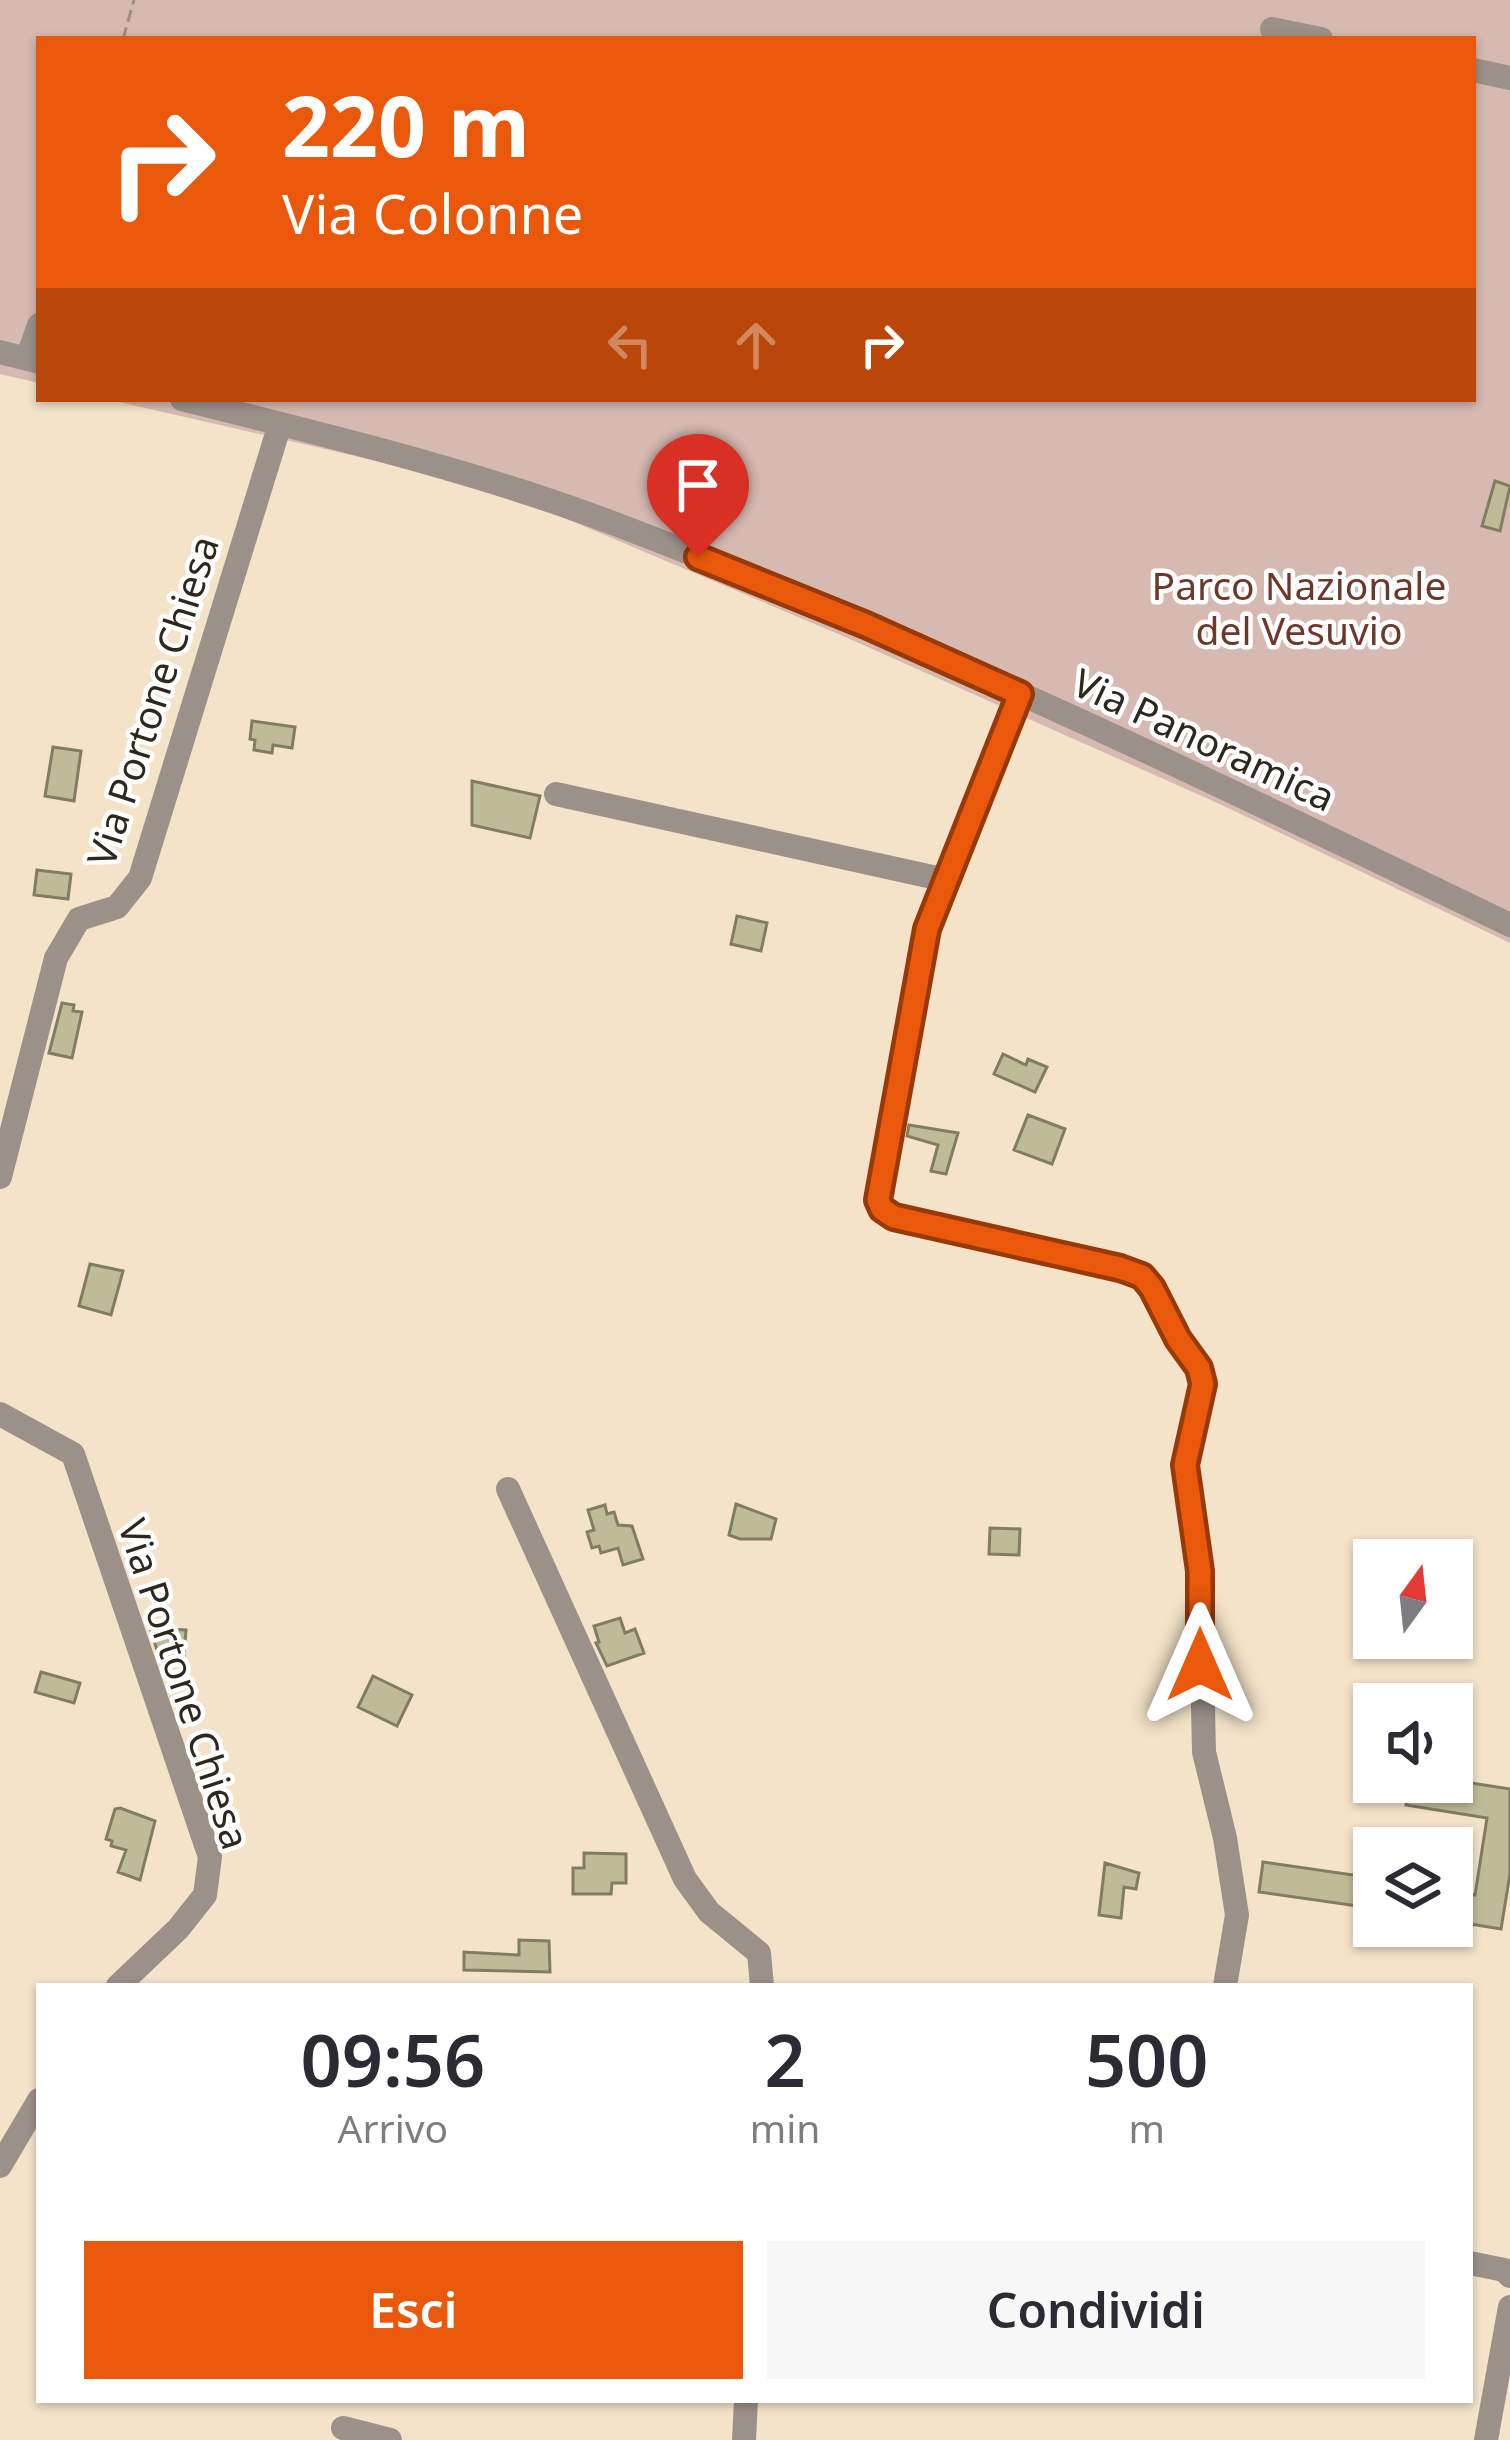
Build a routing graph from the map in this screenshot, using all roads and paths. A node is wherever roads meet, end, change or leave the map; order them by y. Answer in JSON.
{"nodes":[{"id":1,"x":134,"y":0,"type":"edge"},
{"id":2,"x":1272,"y":29,"type":"dead end"},
{"id":3,"x":124,"y":36,"type":"edge"},
{"id":4,"x":1306,"y":36,"type":"edge"},
{"id":5,"x":1476,"y":71,"type":"edge"},
{"id":6,"x":1510,"y":78,"type":"edge"},
{"id":7,"x":0,"y":352,"type":"edge"},
{"id":8,"x":33,"y":361,"type":"edge"},
{"id":9,"x":194,"y":402,"type":"edge"},
{"id":10,"x":280,"y":424,"type":"junction"},
{"id":11,"x":1020,"y":694,"type":"junction"},
{"id":12,"x":556,"y":794,"type":"dead end"},
{"id":13,"x":946,"y":880,"type":"junction"},
{"id":14,"x":1510,"y":925,"type":"edge"},
{"id":15,"x":0,"y":1177,"type":"edge"},
{"id":16,"x":0,"y":1414,"type":"edge"},
{"id":17,"x":508,"y":1489,"type":"dead end"},
{"id":18,"x":121,"y":1983,"type":"edge"},
{"id":19,"x":762,"y":1983,"type":"edge"},
{"id":20,"x":1226,"y":1983,"type":"edge"},
{"id":21,"x":36,"y":2105,"type":"edge"},
{"id":22,"x":0,"y":2166,"type":"edge"},
{"id":23,"x":1473,"y":2264,"type":"edge"},
{"id":24,"x":1510,"y":2276,"type":"edge"},
{"id":25,"x":1510,"y":2307,"type":"edge"},
{"id":26,"x":746,"y":2403,"type":"edge"},
{"id":27,"x":343,"y":2428,"type":"dead end"},
{"id":28,"x":390,"y":2440,"type":"edge"},
{"id":29,"x":744,"y":2440,"type":"edge"},
{"id":30,"x":1486,"y":2440,"type":"edge"}],
"edges":[{"from":1,"to":3,"type":"path"},
{"from":2,"to":4,"type":"street"},
{"from":5,"to":6,"type":"street"},
{"from":7,"to":8,"type":"street"},
{"from":9,"to":10,"type":"street","name":"Via Panoramica"},
{"from":10,"to":11,"type":"street","name":"Via Panoramica"},
{"from":10,"to":15,"type":"street","name":"Via Portone Chiesa"},
{"from":11,"to":13,"type":"street"},
{"from":11,"to":14,"type":"street","name":"Via Panoramica"},
{"from":12,"to":13,"type":"street"},
{"from":13,"to":20,"type":"street"},
{"from":16,"to":18,"type":"street","name":"Via Portone Chiesa"},
{"from":17,"to":19,"type":"street"},
{"from":21,"to":22,"type":"street"},
{"from":23,"to":24,"type":"street"},
{"from":25,"to":30,"type":"street"},
{"from":26,"to":29,"type":"street"},
{"from":27,"to":28,"type":"street"}]}
